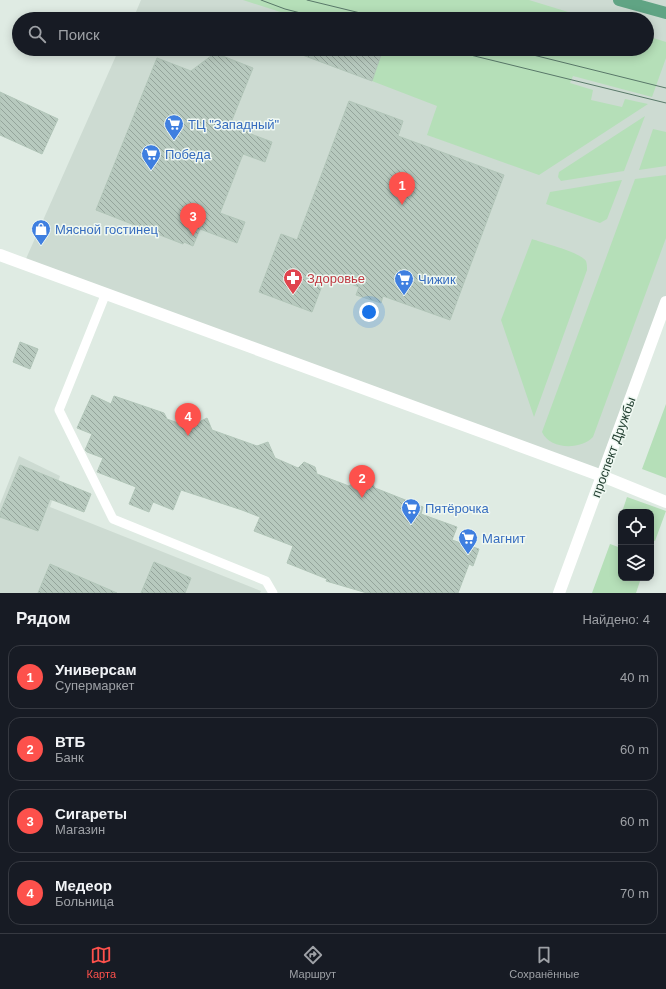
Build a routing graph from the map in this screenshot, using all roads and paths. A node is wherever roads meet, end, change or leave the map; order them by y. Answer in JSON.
{"nodes":[{"id":1,"x":619,"y":0,"type":"edge"},
{"id":2,"x":666,"y":13,"type":"edge"},
{"id":3,"x":0,"y":255,"type":"edge"},
{"id":4,"x":106,"y":294,"type":"junction"},
{"id":5,"x":666,"y":302,"type":"edge"},
{"id":6,"x":602,"y":476,"type":"junction"},
{"id":7,"x":666,"y":502,"type":"edge"},
{"id":8,"x":273,"y":593,"type":"edge"},
{"id":9,"x":559,"y":593,"type":"edge"}],
"edges":[{"from":1,"to":2,"type":"main road"},
{"from":3,"to":4,"type":"street"},
{"from":4,"to":6,"type":"street"},
{"from":4,"to":8,"type":"lane"},
{"from":5,"to":6,"type":"street","name":"проспект Дружбы"},
{"from":6,"to":7,"type":"street"},
{"from":6,"to":9,"type":"street","name":"проспект Дружбы"}]}
